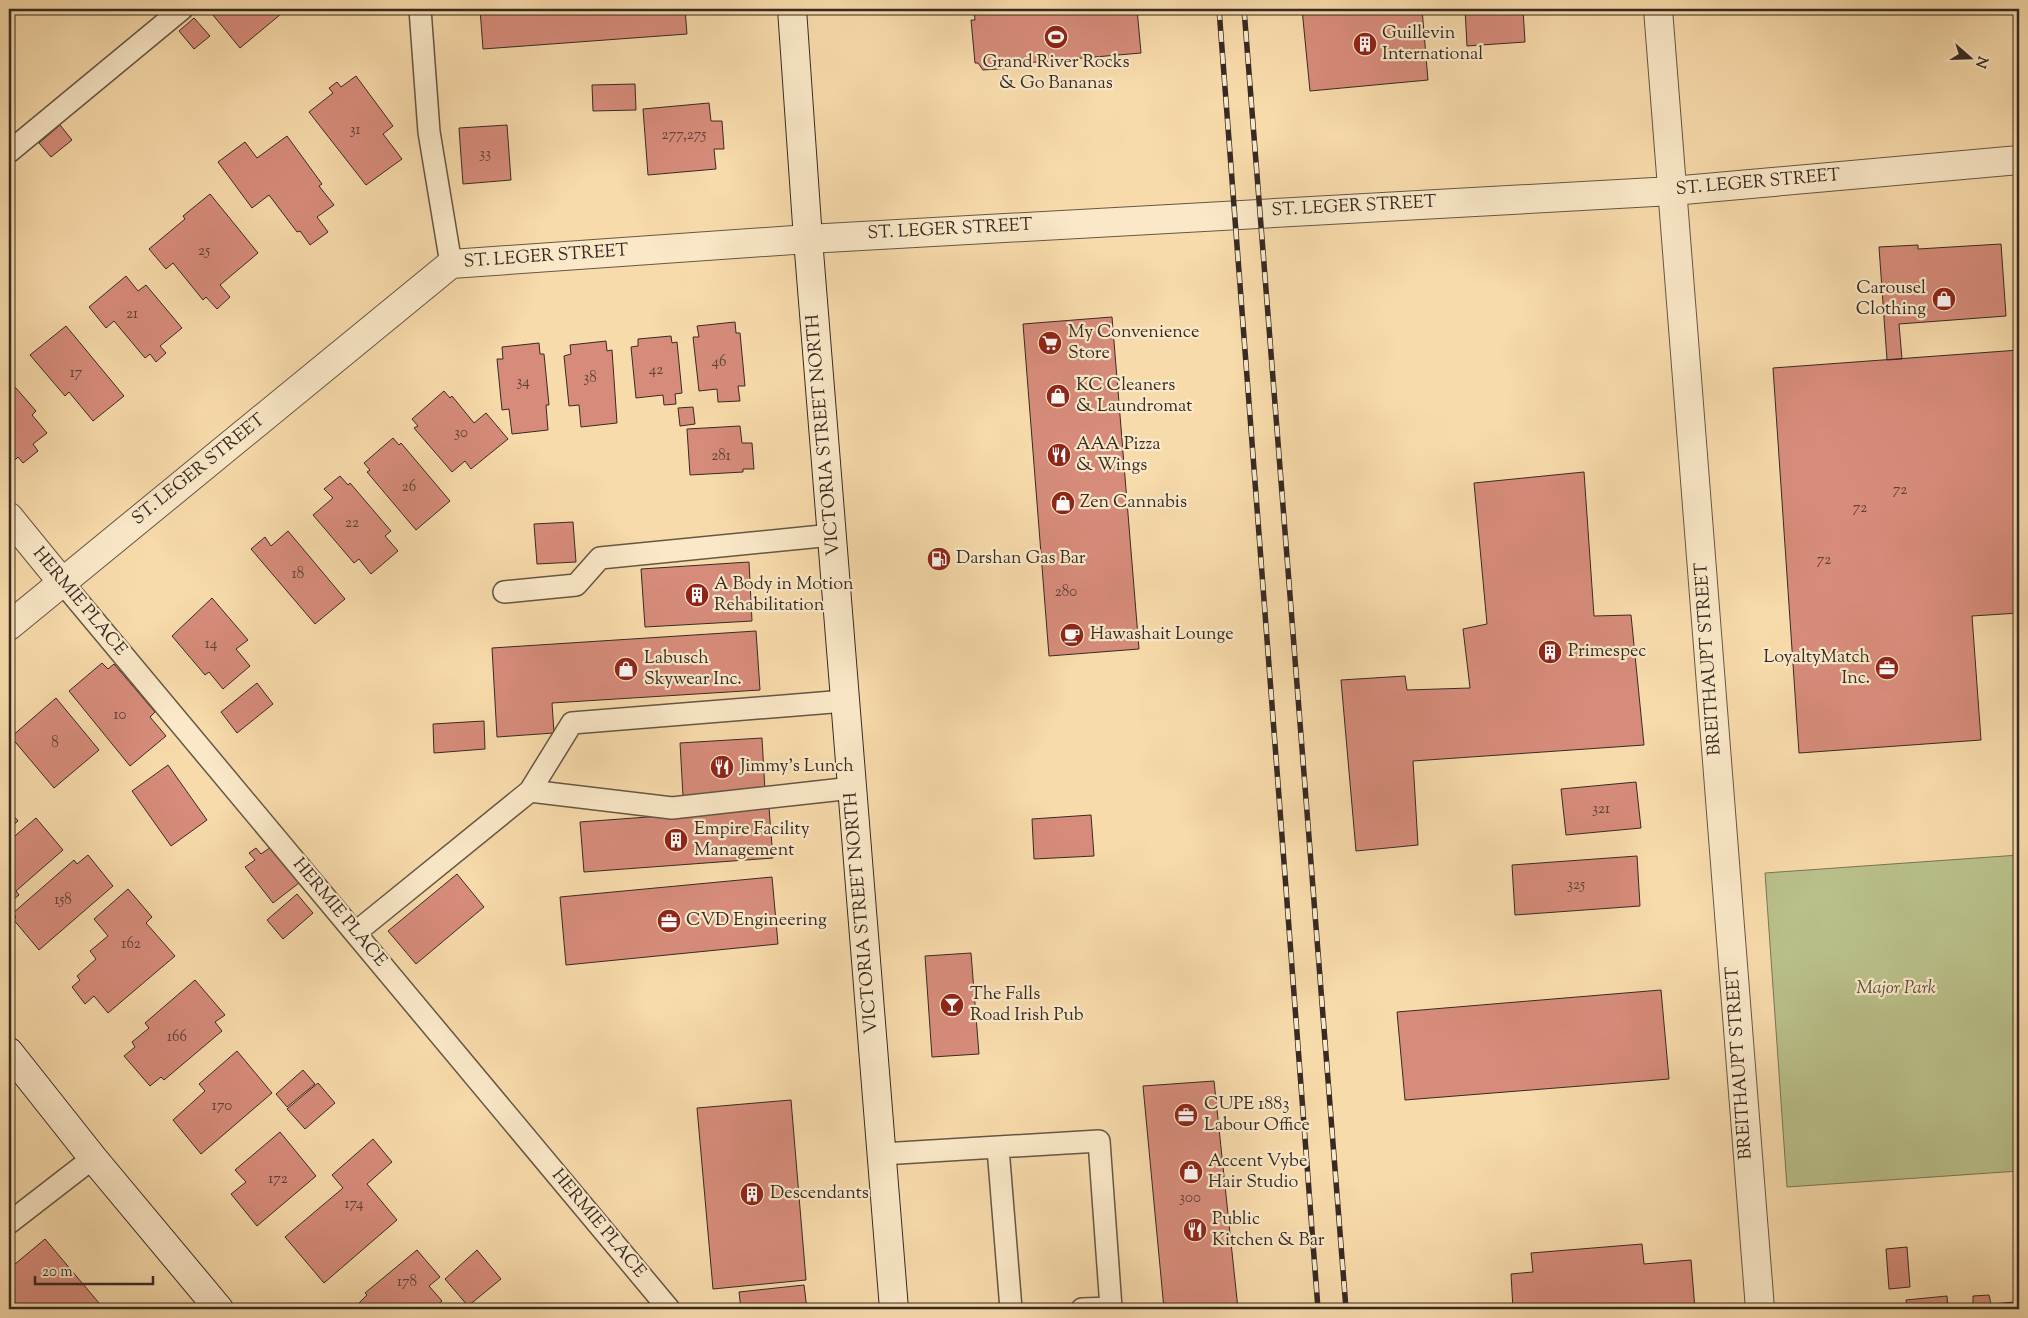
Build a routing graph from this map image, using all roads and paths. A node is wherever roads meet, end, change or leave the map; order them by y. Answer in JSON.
{"nodes":[{"id":1,"x":182,"y":9,"type":"edge"},
{"id":2,"x":420,"y":9,"type":"edge"},
{"id":3,"x":792,"y":9,"type":"edge"},
{"id":4,"x":1658,"y":9,"type":"edge"},
{"id":5,"x":9,"y":152,"type":"edge"},
{"id":6,"x":2019,"y":160,"type":"edge"},
{"id":7,"x":1672,"y":191,"type":"junction"},
{"id":8,"x":808,"y":239,"type":"junction"},
{"id":9,"x":451,"y":264,"type":"junction"},
{"id":10,"x":9,"y":517,"type":"edge"},
{"id":11,"x":832,"y":535,"type":"junction"},
{"id":12,"x":62,"y":582,"type":"junction"},
{"id":13,"x":504,"y":592,"type":"dead end"},
{"id":14,"x":9,"y":626,"type":"edge"},
{"id":15,"x":845,"y":701,"type":"junction"},
{"id":16,"x":852,"y":788,"type":"junction"},
{"id":17,"x":530,"y":791,"type":"junction"},
{"id":18,"x":355,"y":933,"type":"junction"},
{"id":19,"x":9,"y":1052,"type":"edge"},
{"id":20,"x":998,"y":1148,"type":"junction"},
{"id":21,"x":882,"y":1154,"type":"junction"},
{"id":22,"x":92,"y":1158,"type":"junction"},
{"id":23,"x":9,"y":1223,"type":"edge"},
{"id":24,"x":219,"y":1309,"type":"edge"},
{"id":25,"x":669,"y":1309,"type":"edge"},
{"id":26,"x":894,"y":1309,"type":"edge"},
{"id":27,"x":1011,"y":1309,"type":"edge"},
{"id":28,"x":1082,"y":1309,"type":"edge"},
{"id":29,"x":1760,"y":1309,"type":"edge"}],
"edges":[{"from":1,"to":5,"type":"lane"},
{"from":2,"to":9,"type":"lane"},
{"from":3,"to":8,"type":"street","name":"VICTORIA STREET NORTH"},
{"from":4,"to":7,"type":"street","name":"BREITHAUPT STREET"},
{"from":6,"to":7,"type":"street","name":"ST. LEGER STREET"},
{"from":7,"to":8,"type":"street","name":"ST. LEGER STREET"},
{"from":7,"to":29,"type":"street","name":"BREITHAUPT STREET"},
{"from":8,"to":9,"type":"street","name":"ST. LEGER STREET"},
{"from":8,"to":11,"type":"street","name":"VICTORIA STREET NORTH"},
{"from":9,"to":12,"type":"street","name":"ST. LEGER STREET"},
{"from":10,"to":12,"type":"street","name":"HERMIE PLACE"},
{"from":11,"to":13,"type":"lane"},
{"from":11,"to":15,"type":"street","name":"VICTORIA STREET NORTH"},
{"from":12,"to":14,"type":"street","name":"ST. LEGER STREET"},
{"from":12,"to":18,"type":"lane","name":"HERMIE PLACE"},
{"from":15,"to":16,"type":"street","name":"VICTORIA STREET NORTH"},
{"from":15,"to":17,"type":"lane"},
{"from":16,"to":17,"type":"lane"},
{"from":16,"to":21,"type":"street","name":"VICTORIA STREET NORTH"},
{"from":17,"to":18,"type":"lane"},
{"from":18,"to":25,"type":"lane","name":"HERMIE PLACE"},
{"from":19,"to":22,"type":"street"},
{"from":20,"to":21,"type":"lane"},
{"from":20,"to":27,"type":"lane"},
{"from":20,"to":28,"type":"lane"},
{"from":21,"to":26,"type":"street","name":"VICTORIA STREET NORTH"},
{"from":22,"to":23,"type":"lane"},
{"from":22,"to":24,"type":"street"}]}
